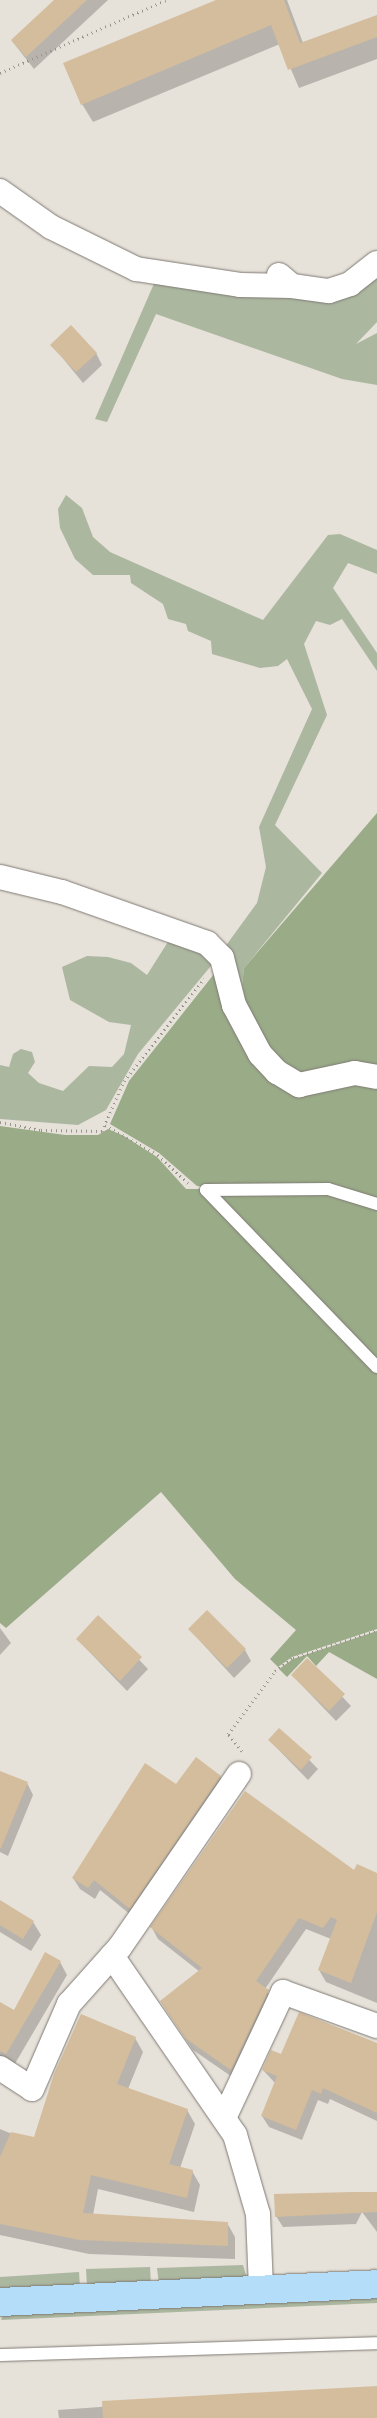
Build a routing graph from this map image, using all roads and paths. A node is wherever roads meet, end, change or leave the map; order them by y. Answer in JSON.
{"nodes":[{"id":1,"x":166,"y":0,"type":"edge"},
{"id":2,"x":0,"y":73,"type":"edge"},
{"id":3,"x":0,"y":191,"type":"edge"},
{"id":4,"x":377,"y":263,"type":"edge"},
{"id":5,"x":0,"y":877,"type":"edge"},
{"id":6,"x":222,"y":958,"type":"junction"},
{"id":7,"x":377,"y":1077,"type":"edge"},
{"id":8,"x":0,"y":1122,"type":"edge"},
{"id":9,"x":105,"y":1124,"type":"junction"},
{"id":10,"x":206,"y":1190,"type":"junction"},
{"id":11,"x":377,"y":1204,"type":"edge"},
{"id":12,"x":377,"y":1367,"type":"edge"},
{"id":13,"x":377,"y":1630,"type":"edge"},
{"id":14,"x":239,"y":1774,"type":"joint"},
{"id":15,"x":112,"y":1956,"type":"junction"},
{"id":16,"x":377,"y":2026,"type":"edge"},
{"id":17,"x":0,"y":2068,"type":"edge"},
{"id":18,"x":225,"y":2116,"type":"junction"},
{"id":19,"x":377,"y":2284,"type":"edge"},
{"id":20,"x":262,"y":2289,"type":"junction"},
{"id":21,"x":0,"y":2302,"type":"edge"},
{"id":22,"x":377,"y":2343,"type":"edge"},
{"id":23,"x":0,"y":2355,"type":"edge"}],
"edges":[{"from":1,"to":2,"type":"path"},
{"from":3,"to":4,"type":"street"},
{"from":5,"to":6,"type":"street"},
{"from":6,"to":7,"type":"street"},
{"from":6,"to":9,"type":"path"},
{"from":8,"to":9,"type":"path"},
{"from":9,"to":10,"type":"path"},
{"from":10,"to":11,"type":"lane"},
{"from":10,"to":12,"type":"lane"},
{"from":13,"to":14,"type":"path"},
{"from":14,"to":15,"type":"street"},
{"from":15,"to":17,"type":"street"},
{"from":15,"to":18,"type":"street"},
{"from":16,"to":18,"type":"street"},
{"from":18,"to":20,"type":"street"},
{"from":19,"to":20,"type":"main road"},
{"from":20,"to":21,"type":"main road"},
{"from":22,"to":23,"type":"lane"}]}
